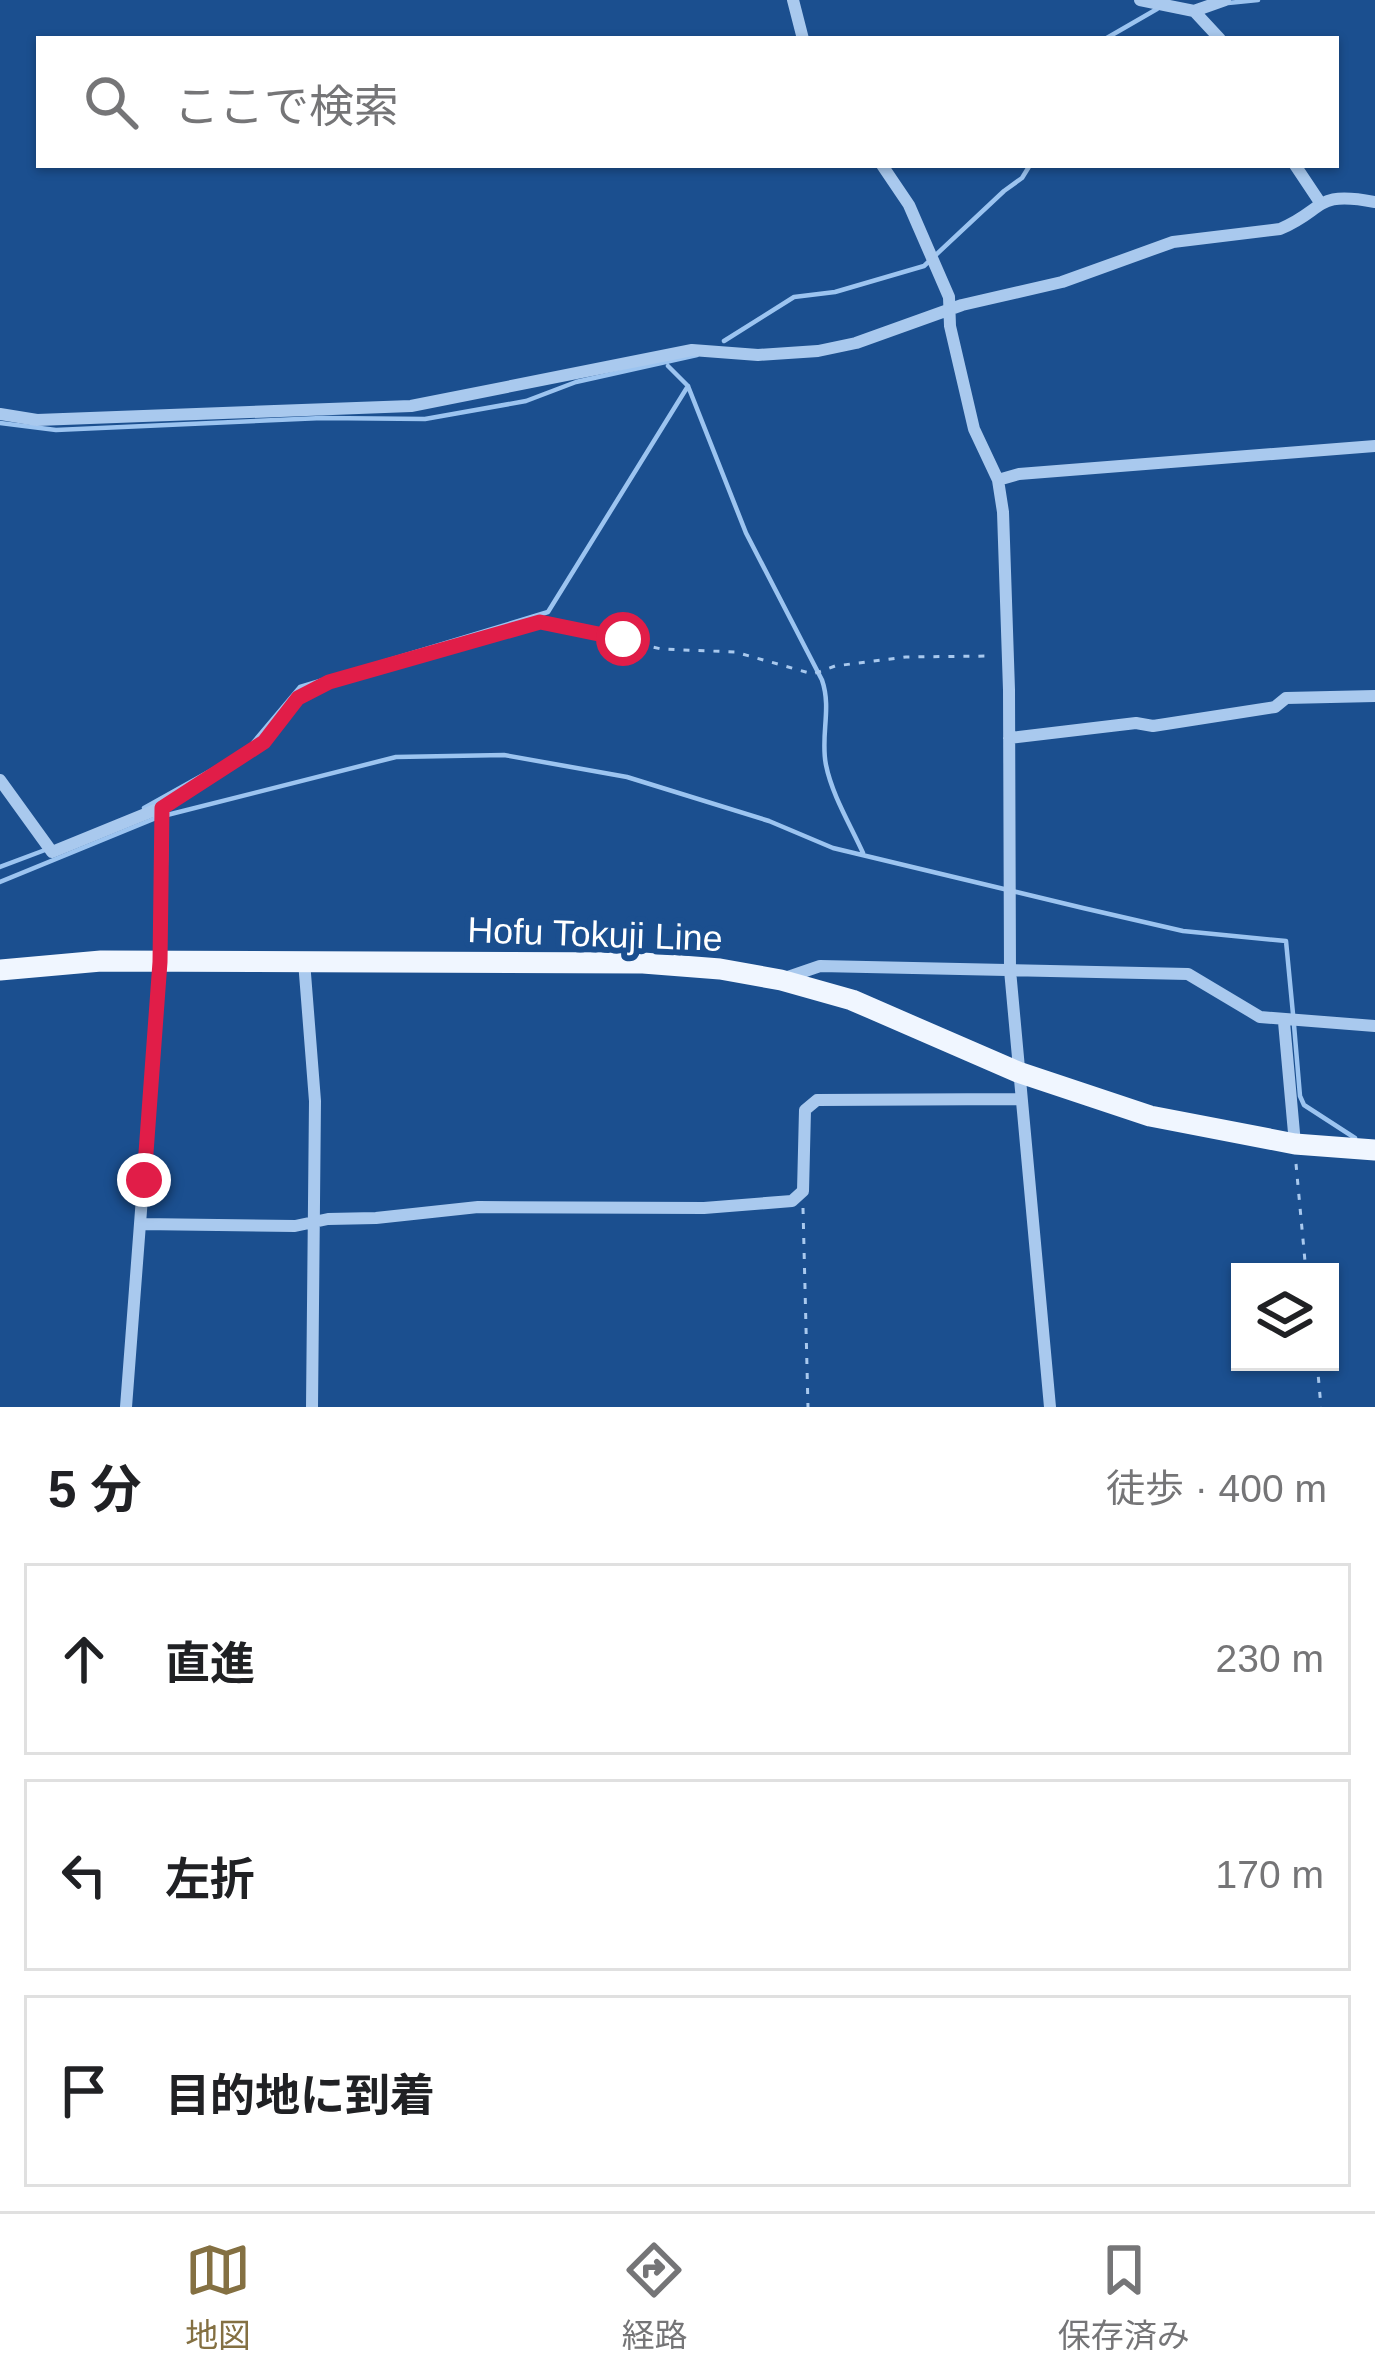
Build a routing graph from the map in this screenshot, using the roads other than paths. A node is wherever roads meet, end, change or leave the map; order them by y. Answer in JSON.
{"nodes":[{"id":1,"x":793,"y":0,"type":"edge"},
{"id":2,"x":1140,"y":0,"type":"edge"},
{"id":3,"x":1225,"y":0,"type":"edge"},
{"id":4,"x":1194,"y":11,"type":"junction"},
{"id":5,"x":802,"y":36,"type":"edge"},
{"id":6,"x":1217,"y":36,"type":"edge"},
{"id":7,"x":884,"y":168,"type":"edge"},
{"id":8,"x":1297,"y":168,"type":"edge"},
{"id":9,"x":1319,"y":200,"type":"junction"},
{"id":10,"x":1375,"y":202,"type":"edge"},
{"id":11,"x":949,"y":309,"type":"junction"},
{"id":12,"x":0,"y":414,"type":"edge"},
{"id":13,"x":1375,"y":446,"type":"edge"},
{"id":14,"x":998,"y":480,"type":"junction"},
{"id":15,"x":1375,"y":696,"type":"edge"},
{"id":16,"x":1009,"y":738,"type":"junction"},
{"id":17,"x":0,"y":780,"type":"edge"},
{"id":18,"x":304,"y":961,"type":"junction"},
{"id":19,"x":160,"y":962,"type":"junction"},
{"id":20,"x":0,"y":970,"type":"edge"},
{"id":21,"x":1010,"y":970,"type":"junction"},
{"id":22,"x":781,"y":980,"type":"junction"},
{"id":23,"x":1284,"y":1022,"type":"junction"},
{"id":24,"x":1375,"y":1026,"type":"edge"},
{"id":25,"x":1018,"y":1072,"type":"junction"},
{"id":26,"x":1019,"y":1099,"type":"junction"},
{"id":27,"x":1295,"y":1144,"type":"junction"},
{"id":28,"x":1375,"y":1150,"type":"edge"},
{"id":29,"x":315,"y":1223,"type":"junction"},
{"id":30,"x":141,"y":1224,"type":"junction"},
{"id":31,"x":126,"y":1407,"type":"edge"},
{"id":32,"x":312,"y":1407,"type":"edge"},
{"id":33,"x":1051,"y":1407,"type":"edge"}],
"edges":[{"from":1,"to":5,"type":"street"},
{"from":2,"to":4,"type":"street"},
{"from":3,"to":4,"type":"street"},
{"from":4,"to":6,"type":"street"},
{"from":7,"to":11,"type":"street"},
{"from":8,"to":9,"type":"street"},
{"from":9,"to":10,"type":"street"},
{"from":9,"to":11,"type":"street"},
{"from":11,"to":12,"type":"street"},
{"from":11,"to":14,"type":"street"},
{"from":13,"to":14,"type":"street"},
{"from":14,"to":16,"type":"street"},
{"from":15,"to":16,"type":"street"},
{"from":16,"to":21,"type":"street"},
{"from":17,"to":19,"type":"street"},
{"from":18,"to":19,"type":"main road","name":"Hofu Tokuji Line"},
{"from":18,"to":22,"type":"main road","name":"Hofu Tokuji Line"},
{"from":18,"to":29,"type":"street"},
{"from":19,"to":20,"type":"main road","name":"Hofu Tokuji Line"},
{"from":19,"to":30,"type":"street"},
{"from":21,"to":22,"type":"street"},
{"from":21,"to":23,"type":"street"},
{"from":21,"to":25,"type":"street"},
{"from":22,"to":25,"type":"main road","name":"Hofu Tokuji Line"},
{"from":23,"to":24,"type":"street"},
{"from":23,"to":27,"type":"street"},
{"from":25,"to":26,"type":"street"},
{"from":25,"to":27,"type":"main road","name":"Hofu Tokuji Line"},
{"from":26,"to":29,"type":"street"},
{"from":26,"to":33,"type":"street"},
{"from":27,"to":28,"type":"main road","name":"Hofu Tokuji Line"},
{"from":29,"to":30,"type":"street"},
{"from":29,"to":32,"type":"street"},
{"from":30,"to":31,"type":"street"}]}
